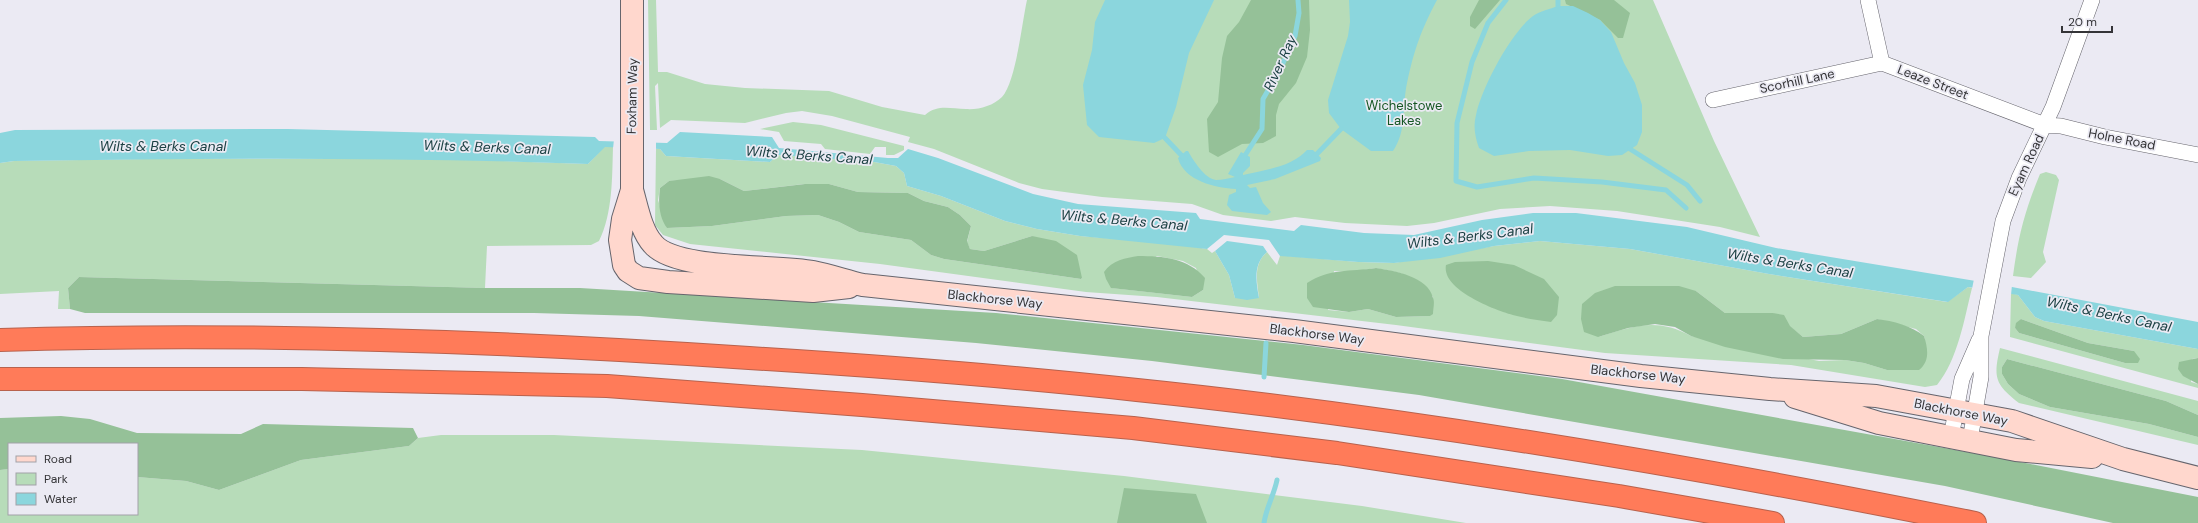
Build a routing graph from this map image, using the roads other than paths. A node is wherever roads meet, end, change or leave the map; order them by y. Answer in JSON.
{"nodes":[{"id":1,"x":1868,"y":0,"type":"edge"},
{"id":2,"x":2092,"y":0,"type":"edge"},
{"id":3,"x":632,"y":1,"type":"edge"},
{"id":4,"x":1882,"y":63,"type":"junction"},
{"id":5,"x":1713,"y":100,"type":"dead end"},
{"id":6,"x":2045,"y":125,"type":"junction"},
{"id":7,"x":2198,"y":155,"type":"edge"},
{"id":8,"x":632,"y":190,"type":"junction"},
{"id":9,"x":668,"y":255,"type":"joint"},
{"id":10,"x":639,"y":278,"type":"joint"},
{"id":11,"x":863,"y":285,"type":"junction"},
{"id":12,"x":0,"y":340,"type":"edge"},
{"id":13,"x":0,"y":379,"type":"edge"},
{"id":14,"x":1770,"y":389,"type":"junction"},
{"id":15,"x":1966,"y":412,"type":"junction"},
{"id":16,"x":1960,"y":439,"type":"junction"},
{"id":17,"x":2123,"y":459,"type":"junction"},
{"id":18,"x":2198,"y":478,"type":"edge"},
{"id":19,"x":1772,"y":523,"type":"edge"},
{"id":20,"x":1975,"y":523,"type":"edge"}],
"edges":[{"from":1,"to":4,"type":"street","name":"Leaze Street"},
{"from":2,"to":6,"type":"street","name":"Eyam Road"},
{"from":3,"to":8,"type":"main road","name":"Foxham Way"},
{"from":4,"to":5,"type":"street","name":"Scorhill Lane"},
{"from":4,"to":6,"type":"street","name":"Leaze Street"},
{"from":6,"to":7,"type":"street","name":"Holne Road"},
{"from":6,"to":15,"type":"street","name":"Eyam Road"},
{"from":8,"to":9,"type":"main road","name":"Foxham Way"},
{"from":8,"to":10,"type":"main road","name":"Foxham Way"},
{"from":9,"to":11,"type":"main road","name":"Blackhorse Way"},
{"from":10,"to":11,"type":"main road","name":"Blackhorse Way"},
{"from":11,"to":14,"type":"main road","name":"Blackhorse Way"},
{"from":12,"to":20,"type":"highway"},
{"from":13,"to":19,"type":"highway"},
{"from":14,"to":15,"type":"main road","name":"Blackhorse Way"},
{"from":14,"to":16,"type":"main road","name":"Blackhorse Way"},
{"from":15,"to":16,"type":"street","name":"Eyam Road"},
{"from":15,"to":17,"type":"main road","name":"Blackhorse Way"},
{"from":16,"to":17,"type":"main road","name":"Blackhorse Way"},
{"from":17,"to":18,"type":"main road","name":"Blackhorse Way"}]}
